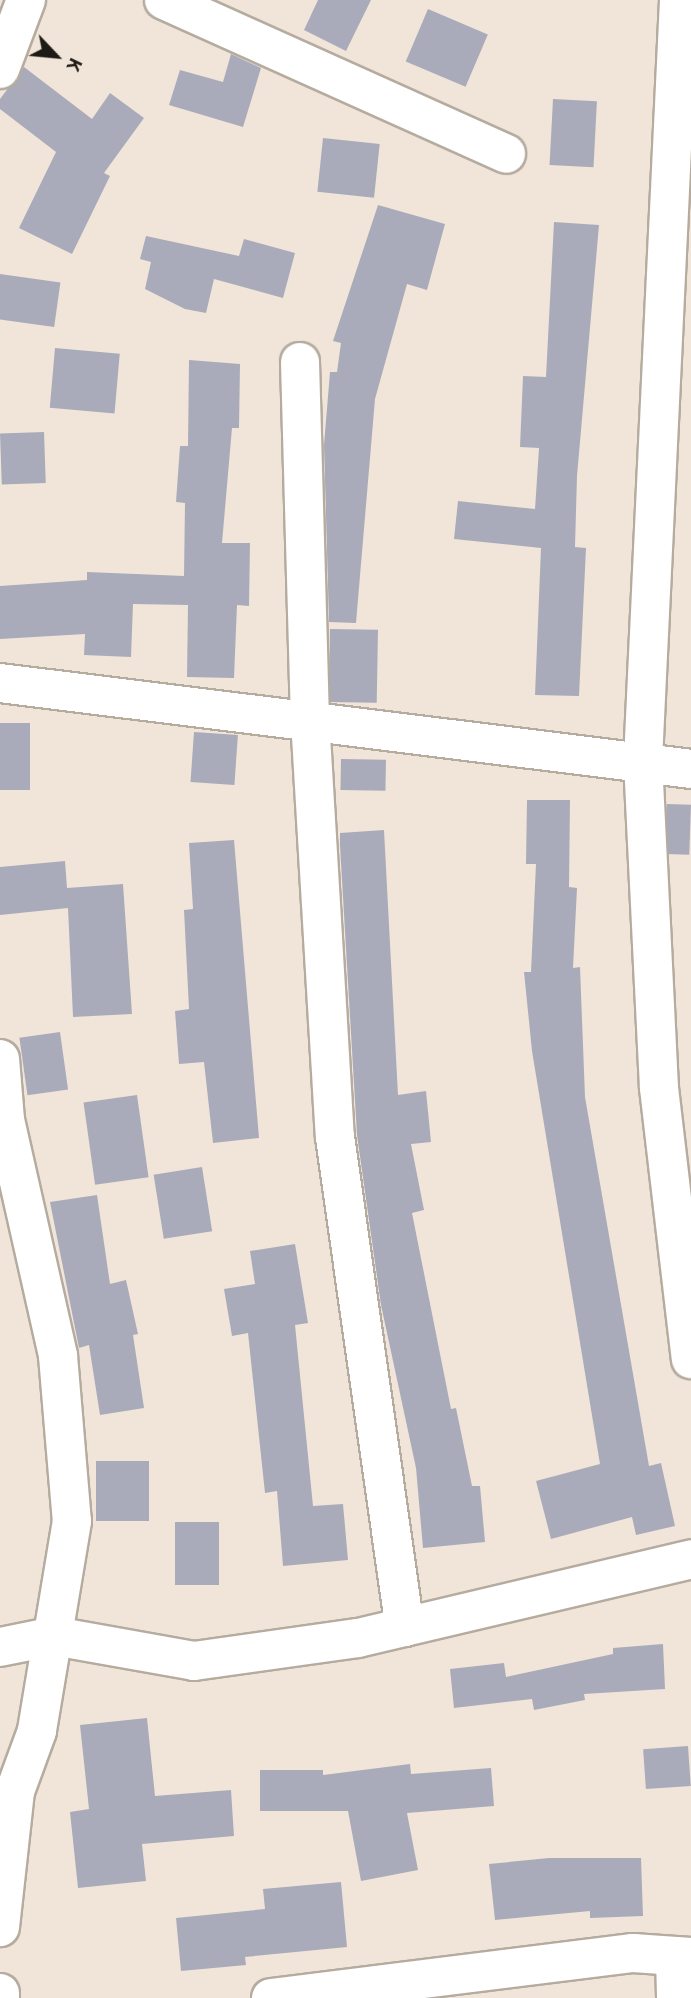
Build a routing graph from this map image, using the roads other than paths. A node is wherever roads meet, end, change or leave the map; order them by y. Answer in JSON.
{"nodes":[{"id":1,"x":26,"y":0,"type":"edge"},
{"id":2,"x":164,"y":0,"type":"edge"},
{"id":3,"x":679,"y":0,"type":"edge"},
{"id":4,"x":0,"y":69,"type":"edge"},
{"id":5,"x":682,"y":98,"type":"edge"},
{"id":6,"x":506,"y":154,"type":"dead end"},
{"id":7,"x":300,"y":362,"type":"dead end"},
{"id":8,"x":0,"y":683,"type":"edge"},
{"id":9,"x":310,"y":719,"type":"junction"},
{"id":10,"x":643,"y":761,"type":"junction"},
{"id":11,"x":691,"y":769,"type":"edge"},
{"id":12,"x":0,"y":1059,"type":"edge"},
{"id":13,"x":691,"y":1359,"type":"edge"},
{"id":14,"x":691,"y":1559,"type":"edge"},
{"id":15,"x":405,"y":1627,"type":"junction"},
{"id":16,"x":54,"y":1636,"type":"junction"},
{"id":17,"x":0,"y":1647,"type":"edge"},
{"id":18,"x":0,"y":1927,"type":"edge"},
{"id":19,"x":683,"y":1957,"type":"edge"},
{"id":20,"x":0,"y":1993,"type":"edge"},
{"id":21,"x":318,"y":1995,"type":"edge"},
{"id":22,"x":1,"y":1998,"type":"edge"},
{"id":23,"x":271,"y":1998,"type":"edge"},
{"id":24,"x":676,"y":1998,"type":"edge"}],
"edges":[{"from":1,"to":4,"type":"street"},
{"from":2,"to":6,"type":"street"},
{"from":3,"to":5,"type":"street"},
{"from":5,"to":10,"type":"street"},
{"from":7,"to":9,"type":"street"},
{"from":8,"to":9,"type":"street"},
{"from":9,"to":10,"type":"street"},
{"from":9,"to":15,"type":"street"},
{"from":10,"to":11,"type":"street"},
{"from":10,"to":13,"type":"street"},
{"from":12,"to":16,"type":"street"},
{"from":14,"to":15,"type":"street"},
{"from":15,"to":16,"type":"street"},
{"from":16,"to":17,"type":"street"},
{"from":16,"to":18,"type":"street"},
{"from":19,"to":21,"type":"street"},
{"from":19,"to":24,"type":"street"},
{"from":20,"to":22,"type":"street"},
{"from":21,"to":23,"type":"street"}]}
